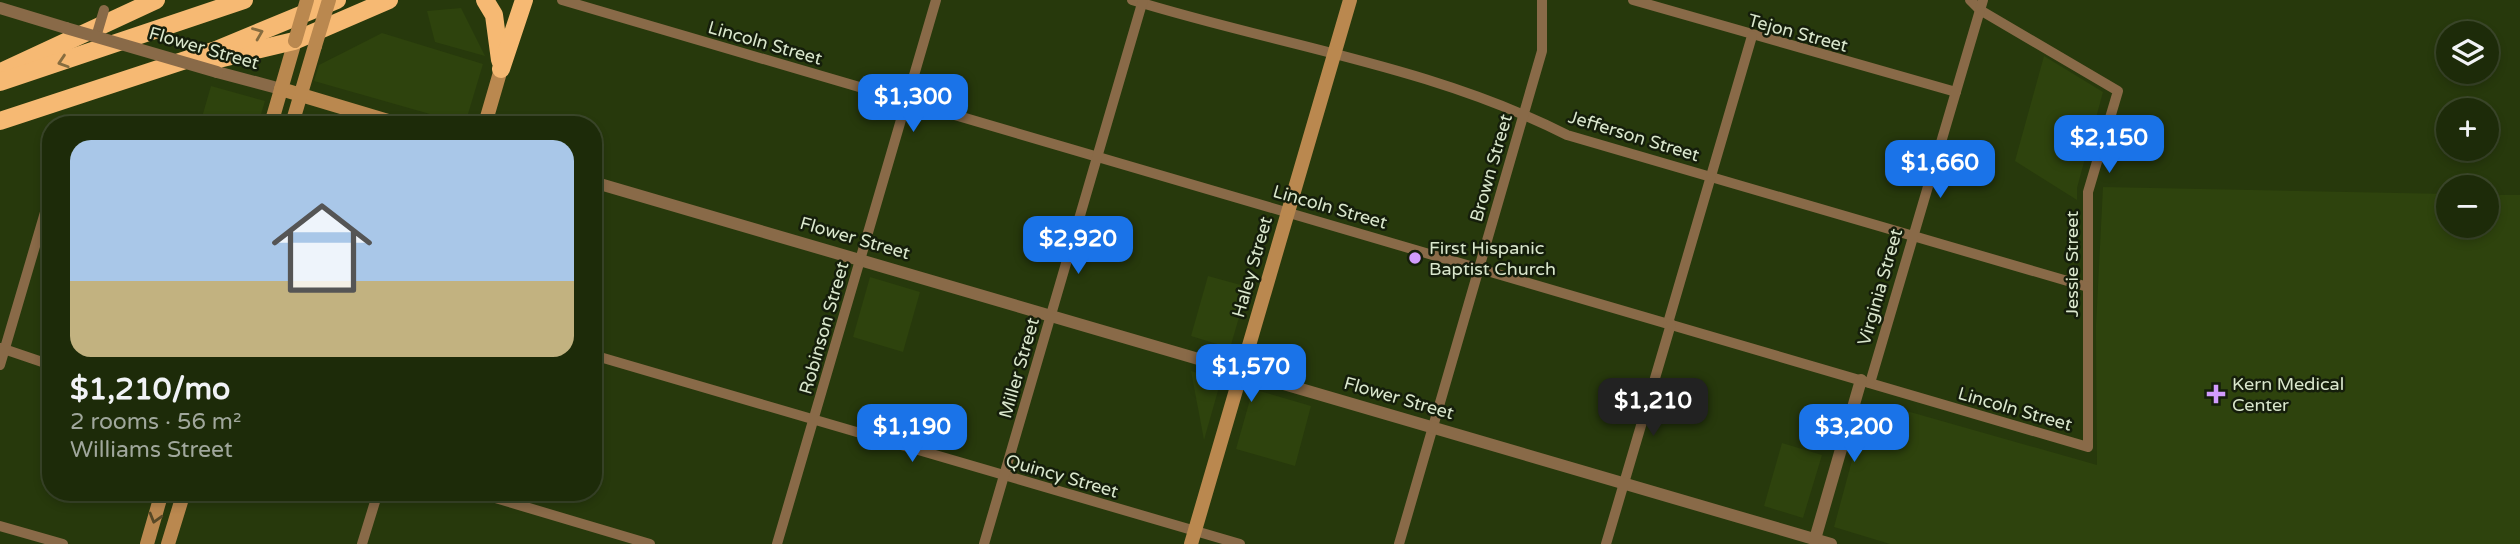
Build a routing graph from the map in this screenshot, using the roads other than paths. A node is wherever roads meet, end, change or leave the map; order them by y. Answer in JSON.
{"nodes":[{"id":1,"x":156,"y":0,"type":"edge"},
{"id":2,"x":244,"y":0,"type":"edge"},
{"id":3,"x":307,"y":0,"type":"edge"},
{"id":4,"x":329,"y":0,"type":"edge"},
{"id":5,"x":337,"y":0,"type":"edge"},
{"id":6,"x":389,"y":0,"type":"edge"},
{"id":7,"x":485,"y":0,"type":"edge"},
{"id":8,"x":524,"y":0,"type":"edge"},
{"id":9,"x":562,"y":0,"type":"edge"},
{"id":10,"x":936,"y":0,"type":"edge"},
{"id":11,"x":1350,"y":0,"type":"edge"},
{"id":12,"x":1542,"y":0,"type":"edge"},
{"id":13,"x":1633,"y":0,"type":"edge"},
{"id":14,"x":1970,"y":0,"type":"edge"},
{"id":15,"x":1139,"y":1,"type":"edge"},
{"id":16,"x":105,"y":5,"type":"edge"},
{"id":17,"x":1982,"y":5,"type":"edge"},
{"id":18,"x":0,"y":8,"type":"edge"},
{"id":19,"x":1752,"y":36,"type":"junction"},
{"id":20,"x":96,"y":37,"type":"junction"},
{"id":21,"x":1335,"y":53,"type":"junction"},
{"id":22,"x":501,"y":69,"type":"junction"},
{"id":23,"x":0,"y":72,"type":"edge"},
{"id":24,"x":124,"y":79,"type":"junction"},
{"id":25,"x":0,"y":82,"type":"edge"},
{"id":26,"x":281,"y":89,"type":"junction"},
{"id":27,"x":1956,"y":92,"type":"junction"},
{"id":28,"x":301,"y":95,"type":"junction"},
{"id":29,"x":906,"y":101,"type":"junction"},
{"id":30,"x":1522,"y":113,"type":"junction"},
{"id":31,"x":273,"y":116,"type":"edge"},
{"id":32,"x":294,"y":116,"type":"edge"},
{"id":33,"x":371,"y":116,"type":"edge"},
{"id":34,"x":487,"y":116,"type":"edge"},
{"id":35,"x":0,"y":121,"type":"edge"},
{"id":36,"x":1098,"y":156,"type":"junction"},
{"id":37,"x":1711,"y":176,"type":"junction"},
{"id":38,"x":602,"y":185,"type":"edge"},
{"id":39,"x":1289,"y":212,"type":"junction"},
{"id":40,"x":42,"y":220,"type":"edge"},
{"id":41,"x":1914,"y":235,"type":"junction"},
{"id":42,"x":860,"y":260,"type":"junction"},
{"id":43,"x":1479,"y":267,"type":"junction"},
{"id":44,"x":2088,"y":287,"type":"junction"},
{"id":45,"x":1051,"y":316,"type":"junction"},
{"id":46,"x":1669,"y":323,"type":"junction"},
{"id":47,"x":2,"y":349,"type":"edge"},
{"id":48,"x":602,"y":358,"type":"edge"},
{"id":49,"x":42,"y":362,"type":"edge"},
{"id":50,"x":0,"y":365,"type":"edge"},
{"id":51,"x":1242,"y":372,"type":"junction"},
{"id":52,"x":1866,"y":381,"type":"junction"},
{"id":53,"x":813,"y":419,"type":"junction"},
{"id":54,"x":1433,"y":428,"type":"junction"},
{"id":55,"x":2088,"y":447,"type":"joint"},
{"id":56,"x":1004,"y":475,"type":"junction"},
{"id":57,"x":1624,"y":484,"type":"junction"},
{"id":58,"x":159,"y":501,"type":"edge"},
{"id":59,"x":181,"y":501,"type":"edge"},
{"id":60,"x":375,"y":501,"type":"edge"},
{"id":61,"x":505,"y":501,"type":"edge"},
{"id":62,"x":0,"y":526,"type":"edge"},
{"id":63,"x":1193,"y":537,"type":"edge"},
{"id":64,"x":1814,"y":542,"type":"edge"},
{"id":65,"x":63,"y":544,"type":"edge"},
{"id":66,"x":147,"y":544,"type":"edge"},
{"id":67,"x":168,"y":544,"type":"edge"},
{"id":68,"x":362,"y":544,"type":"edge"},
{"id":69,"x":650,"y":544,"type":"edge"},
{"id":70,"x":777,"y":544,"type":"edge"},
{"id":71,"x":984,"y":544,"type":"edge"},
{"id":72,"x":1240,"y":544,"type":"edge"},
{"id":73,"x":1399,"y":544,"type":"edge"},
{"id":74,"x":1606,"y":544,"type":"edge"},
{"id":75,"x":1831,"y":544,"type":"edge"}],
"edges":[{"from":1,"to":23,"type":"highway"},
{"from":2,"to":25,"type":"highway","one_way":true},
{"from":3,"to":26,"type":"main road","bridge":true},
{"from":4,"to":28,"type":"main road","bridge":true},
{"from":24,"to":5,"type":"highway","one_way":true},
{"from":6,"to":24,"type":"highway"},
{"from":7,"to":22,"type":"highway"},
{"from":8,"to":22,"type":"highway"},
{"from":9,"to":29,"type":"street","name":"Lincoln Street"},
{"from":10,"to":29,"type":"street","name":"Robinson Street"},
{"from":11,"to":21,"type":"main road","name":"Haley Street"},
{"from":12,"to":30,"type":"street","name":"Brown Street"},
{"from":13,"to":19,"type":"street","name":"Tejon Street"},
{"from":14,"to":17,"type":"street","name":"Jessie Street"},
{"from":15,"to":21,"type":"street","name":"Jefferson Street"},
{"from":15,"to":36,"type":"street","name":"Miller Street"},
{"from":16,"to":20,"type":"street","bridge":true},
{"from":17,"to":27,"type":"street","name":"Virginia Street"},
{"from":17,"to":44,"type":"street","name":"Jessie Street"},
{"from":18,"to":20,"type":"street","name":"Flower Street","bridge":true},
{"from":19,"to":27,"type":"street","name":"Tejon Street"},
{"from":19,"to":37,"type":"street"},
{"from":20,"to":26,"type":"street","name":"Flower Street","bridge":true},
{"from":21,"to":30,"type":"street","name":"Jefferson Street"},
{"from":21,"to":39,"type":"main road","name":"Haley Street"},
{"from":22,"to":34,"type":"main road"},
{"from":24,"to":35,"type":"highway"},
{"from":26,"to":28,"type":"main road","name":"Flower Street"},
{"from":26,"to":31,"type":"main road"},
{"from":27,"to":41,"type":"street","name":"Virginia Street"},
{"from":28,"to":32,"type":"main road"},
{"from":28,"to":33,"type":"main road","name":"Flower Street"},
{"from":29,"to":36,"type":"street","name":"Lincoln Street"},
{"from":29,"to":42,"type":"street","name":"Robinson Street"},
{"from":30,"to":37,"type":"street","name":"Jefferson Street"},
{"from":30,"to":43,"type":"street","name":"Brown Street"},
{"from":36,"to":39,"type":"street","name":"Lincoln Street"},
{"from":36,"to":45,"type":"street","name":"Miller Street"},
{"from":37,"to":41,"type":"street","name":"Jefferson Street"},
{"from":37,"to":46,"type":"street"},
{"from":38,"to":42,"type":"street","name":"Flower Street"},
{"from":39,"to":43,"type":"street","name":"Lincoln Street"},
{"from":39,"to":51,"type":"main road","name":"Haley Street"},
{"from":40,"to":47,"type":"street"},
{"from":41,"to":44,"type":"street","name":"Jefferson Street"},
{"from":41,"to":52,"type":"street","name":"Virginia Street"},
{"from":42,"to":45,"type":"street","name":"Flower Street"},
{"from":42,"to":53,"type":"street","name":"Robinson Street"},
{"from":43,"to":46,"type":"street","name":"Lincoln Street"},
{"from":43,"to":54,"type":"street","name":"Brown Street"},
{"from":44,"to":55,"type":"street","name":"Jessie Street"},
{"from":45,"to":51,"type":"street","name":"Flower Street"},
{"from":45,"to":56,"type":"street","name":"Miller Street"},
{"from":46,"to":52,"type":"street","name":"Lincoln Street"},
{"from":46,"to":57,"type":"street"},
{"from":47,"to":49,"type":"street"},
{"from":47,"to":50,"type":"street"},
{"from":48,"to":53,"type":"street","name":"Quincy Street"},
{"from":51,"to":54,"type":"street","name":"Flower Street"},
{"from":51,"to":63,"type":"main road","name":"Haley Street"},
{"from":52,"to":55,"type":"street","name":"Lincoln Street"},
{"from":52,"to":64,"type":"street","name":"Virginia Street"},
{"from":53,"to":56,"type":"street","name":"Quincy Street"},
{"from":53,"to":70,"type":"street","name":"Robinson Street"},
{"from":54,"to":57,"type":"street","name":"Flower Street"},
{"from":54,"to":73,"type":"street","name":"Brown Street"},
{"from":56,"to":63,"type":"street","name":"Quincy Street"},
{"from":56,"to":71,"type":"street","name":"Miller Street"},
{"from":57,"to":64,"type":"street","name":"Flower Street"},
{"from":57,"to":74,"type":"street"},
{"from":58,"to":66,"type":"main road","one_way":true},
{"from":59,"to":67,"type":"main road"},
{"from":60,"to":68,"type":"street"},
{"from":61,"to":69,"type":"street"},
{"from":62,"to":65,"type":"street"},
{"from":63,"to":72,"type":"street","name":"Quincy Street"},
{"from":64,"to":75,"type":"street","name":"Flower Street"}]}
